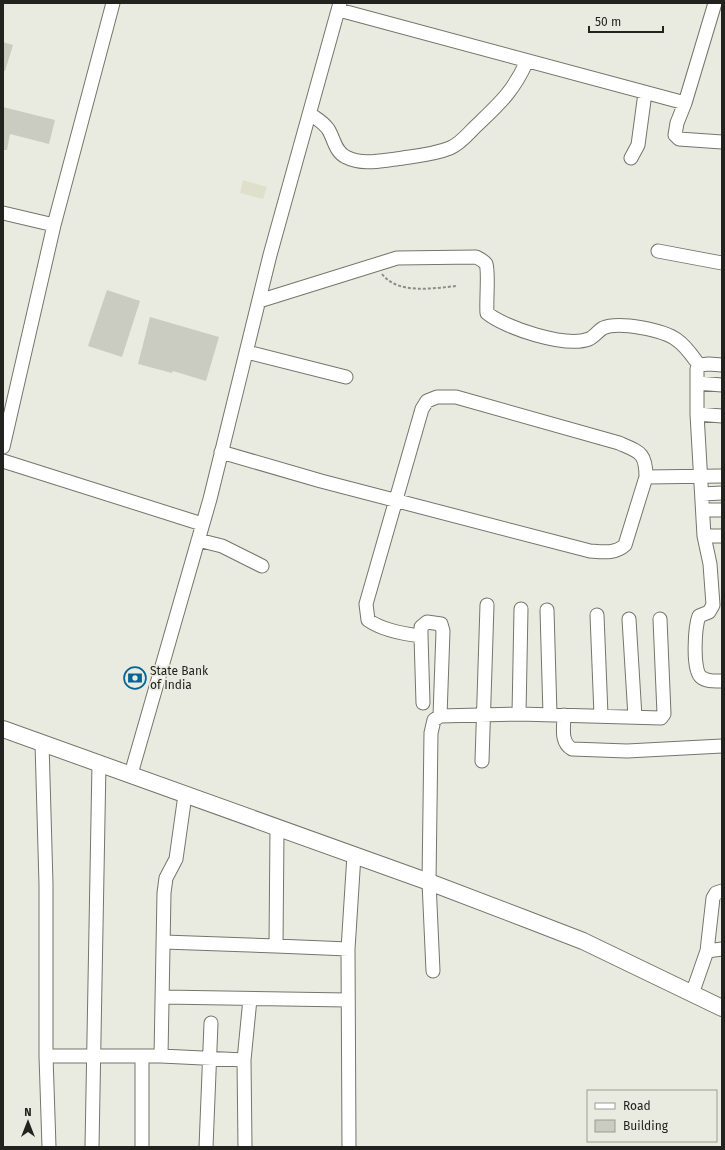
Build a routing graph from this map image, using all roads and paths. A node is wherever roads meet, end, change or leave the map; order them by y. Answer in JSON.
{"nodes":[{"id":1,"x":113,"y":3,"type":"edge"},
{"id":2,"x":715,"y":3,"type":"edge"},
{"id":3,"x":339,"y":7,"type":"edge"},
{"id":4,"x":527,"y":61,"type":"junction"},
{"id":5,"x":645,"y":93,"type":"junction"},
{"id":6,"x":685,"y":103,"type":"junction"},
{"id":7,"x":310,"y":114,"type":"junction"},
{"id":8,"x":722,"y":142,"type":"edge"},
{"id":9,"x":631,"y":158,"type":"dead end"},
{"id":10,"x":3,"y":213,"type":"edge"},
{"id":11,"x":54,"y":225,"type":"junction"},
{"id":12,"x":658,"y":251,"type":"dead end"},
{"id":13,"x":722,"y":263,"type":"edge"},
{"id":14,"x":375,"y":264,"type":"junction"},
{"id":15,"x":457,"y":286,"type":"dead end"},
{"id":16,"x":259,"y":301,"type":"junction"},
{"id":17,"x":247,"y":352,"type":"junction"},
{"id":18,"x":700,"y":365,"type":"junction"},
{"id":19,"x":722,"y":365,"type":"edge"},
{"id":20,"x":346,"y":377,"type":"dead end"},
{"id":21,"x":698,"y":383,"type":"junction"},
{"id":22,"x":722,"y":385,"type":"edge"},
{"id":23,"x":697,"y":414,"type":"junction"},
{"id":24,"x":722,"y":416,"type":"edge"},
{"id":25,"x":3,"y":447,"type":"edge"},
{"id":26,"x":221,"y":452,"type":"junction"},
{"id":27,"x":3,"y":461,"type":"edge"},
{"id":28,"x":722,"y":476,"type":"edge"},
{"id":29,"x":646,"y":477,"type":"junction"},
{"id":30,"x":702,"y":477,"type":"junction"},
{"id":31,"x":702,"y":494,"type":"junction"},
{"id":32,"x":722,"y":494,"type":"edge"},
{"id":33,"x":396,"y":499,"type":"junction"},
{"id":34,"x":703,"y":510,"type":"junction"},
{"id":35,"x":722,"y":510,"type":"edge"},
{"id":36,"x":202,"y":524,"type":"junction"},
{"id":37,"x":704,"y":536,"type":"junction"},
{"id":38,"x":722,"y":536,"type":"edge"},
{"id":39,"x":198,"y":540,"type":"junction"},
{"id":40,"x":262,"y":566,"type":"dead end"},
{"id":41,"x":487,"y":605,"type":"dead end"},
{"id":42,"x":521,"y":609,"type":"dead end"},
{"id":43,"x":547,"y":610,"type":"dead end"},
{"id":44,"x":597,"y":615,"type":"dead end"},
{"id":45,"x":629,"y":619,"type":"dead end"},
{"id":46,"x":660,"y":619,"type":"dead end"},
{"id":47,"x":421,"y":636,"type":"junction"},
{"id":48,"x":722,"y":681,"type":"edge"},
{"id":49,"x":423,"y":703,"type":"dead end"},
{"id":50,"x":483,"y":714,"type":"junction"},
{"id":51,"x":519,"y":714,"type":"junction"},
{"id":52,"x":550,"y":715,"type":"junction"},
{"id":53,"x":564,"y":715,"type":"junction"},
{"id":54,"x":601,"y":715,"type":"junction"},
{"id":55,"x":440,"y":716,"type":"junction"},
{"id":56,"x":635,"y":716,"type":"junction"},
{"id":57,"x":3,"y":729,"type":"edge"},
{"id":58,"x":42,"y":743,"type":"junction"},
{"id":59,"x":722,"y":746,"type":"edge"},
{"id":60,"x":482,"y":761,"type":"dead end"},
{"id":61,"x":99,"y":763,"type":"junction"},
{"id":62,"x":131,"y":774,"type":"junction"},
{"id":63,"x":185,"y":795,"type":"junction"},
{"id":64,"x":277,"y":829,"type":"junction"},
{"id":65,"x":354,"y":855,"type":"junction"},
{"id":66,"x":430,"y":882,"type":"junction"},
{"id":67,"x":722,"y":890,"type":"edge"},
{"id":68,"x":164,"y":942,"type":"junction"},
{"id":69,"x":276,"y":946,"type":"junction"},
{"id":70,"x":348,"y":949,"type":"junction"},
{"id":71,"x":722,"y":949,"type":"edge"},
{"id":72,"x":706,"y":951,"type":"junction"},
{"id":73,"x":433,"y":971,"type":"dead end"},
{"id":74,"x":692,"y":994,"type":"junction"},
{"id":75,"x":163,"y":997,"type":"junction"},
{"id":76,"x":250,"y":999,"type":"junction"},
{"id":77,"x":347,"y":1000,"type":"junction"},
{"id":78,"x":722,"y":1008,"type":"edge"},
{"id":79,"x":211,"y":1023,"type":"dead end"},
{"id":80,"x":46,"y":1056,"type":"junction"},
{"id":81,"x":93,"y":1056,"type":"junction"},
{"id":82,"x":161,"y":1056,"type":"junction"},
{"id":83,"x":142,"y":1057,"type":"junction"},
{"id":84,"x":210,"y":1058,"type":"junction"},
{"id":85,"x":244,"y":1060,"type":"junction"},
{"id":86,"x":49,"y":1147,"type":"edge"},
{"id":87,"x":92,"y":1147,"type":"edge"},
{"id":88,"x":142,"y":1147,"type":"edge"},
{"id":89,"x":206,"y":1147,"type":"edge"},
{"id":90,"x":245,"y":1147,"type":"edge"},
{"id":91,"x":348,"y":1147,"type":"edge"}],
"edges":[{"from":1,"to":11,"type":"street"},
{"from":2,"to":6,"type":"street"},
{"from":3,"to":4,"type":"street"},
{"from":3,"to":7,"type":"street"},
{"from":4,"to":5,"type":"street"},
{"from":4,"to":7,"type":"street"},
{"from":5,"to":6,"type":"street"},
{"from":5,"to":9,"type":"street"},
{"from":6,"to":8,"type":"street"},
{"from":7,"to":16,"type":"street"},
{"from":10,"to":11,"type":"street"},
{"from":11,"to":25,"type":"street"},
{"from":12,"to":13,"type":"street"},
{"from":14,"to":15,"type":"path"},
{"from":14,"to":16,"type":"street"},
{"from":14,"to":18,"type":"street"},
{"from":16,"to":17,"type":"street"},
{"from":17,"to":20,"type":"street"},
{"from":17,"to":26,"type":"street"},
{"from":18,"to":19,"type":"street"},
{"from":18,"to":21,"type":"street"},
{"from":21,"to":22,"type":"street"},
{"from":21,"to":23,"type":"street"},
{"from":23,"to":24,"type":"street"},
{"from":23,"to":30,"type":"street"},
{"from":26,"to":33,"type":"street"},
{"from":26,"to":36,"type":"street"},
{"from":27,"to":36,"type":"street"},
{"from":28,"to":30,"type":"street"},
{"from":29,"to":30,"type":"street"},
{"from":29,"to":33,"type":"street"},
{"from":29,"to":33,"type":"street"},
{"from":30,"to":31,"type":"street"},
{"from":31,"to":32,"type":"street"},
{"from":31,"to":34,"type":"street"},
{"from":33,"to":47,"type":"street"},
{"from":34,"to":35,"type":"street"},
{"from":34,"to":37,"type":"street"},
{"from":36,"to":39,"type":"street"},
{"from":37,"to":38,"type":"street"},
{"from":37,"to":48,"type":"street"},
{"from":39,"to":40,"type":"street"},
{"from":39,"to":62,"type":"street"},
{"from":41,"to":50,"type":"street"},
{"from":42,"to":51,"type":"street"},
{"from":43,"to":52,"type":"street"},
{"from":44,"to":54,"type":"street"},
{"from":45,"to":56,"type":"street"},
{"from":46,"to":56,"type":"street"},
{"from":47,"to":49,"type":"street"},
{"from":47,"to":55,"type":"street"},
{"from":50,"to":51,"type":"street"},
{"from":50,"to":55,"type":"street"},
{"from":50,"to":60,"type":"street"},
{"from":51,"to":52,"type":"street"},
{"from":52,"to":53,"type":"street"},
{"from":53,"to":54,"type":"street"},
{"from":53,"to":59,"type":"street"},
{"from":54,"to":56,"type":"street"},
{"from":55,"to":66,"type":"street"},
{"from":57,"to":58,"type":"main road"},
{"from":58,"to":61,"type":"main road"},
{"from":58,"to":80,"type":"street"},
{"from":61,"to":62,"type":"main road"},
{"from":61,"to":81,"type":"street"},
{"from":62,"to":63,"type":"main road"},
{"from":63,"to":64,"type":"main road"},
{"from":63,"to":68,"type":"street"},
{"from":64,"to":65,"type":"main road"},
{"from":64,"to":69,"type":"street"},
{"from":65,"to":66,"type":"main road"},
{"from":65,"to":70,"type":"street"},
{"from":66,"to":73,"type":"street"},
{"from":66,"to":74,"type":"main road"},
{"from":67,"to":72,"type":"street"},
{"from":68,"to":69,"type":"street"},
{"from":68,"to":75,"type":"street"},
{"from":69,"to":70,"type":"street"},
{"from":70,"to":77,"type":"street"},
{"from":71,"to":72,"type":"street"},
{"from":72,"to":74,"type":"street"},
{"from":74,"to":78,"type":"main road"},
{"from":75,"to":76,"type":"street"},
{"from":75,"to":82,"type":"street"},
{"from":76,"to":77,"type":"street"},
{"from":76,"to":85,"type":"street"},
{"from":77,"to":91,"type":"street"},
{"from":79,"to":84,"type":"street"},
{"from":80,"to":81,"type":"street"},
{"from":80,"to":86,"type":"street"},
{"from":81,"to":83,"type":"street"},
{"from":81,"to":87,"type":"street"},
{"from":82,"to":83,"type":"street"},
{"from":82,"to":84,"type":"street"},
{"from":83,"to":88,"type":"street"},
{"from":84,"to":85,"type":"street"},
{"from":84,"to":89,"type":"street"},
{"from":85,"to":90,"type":"street"}]}
